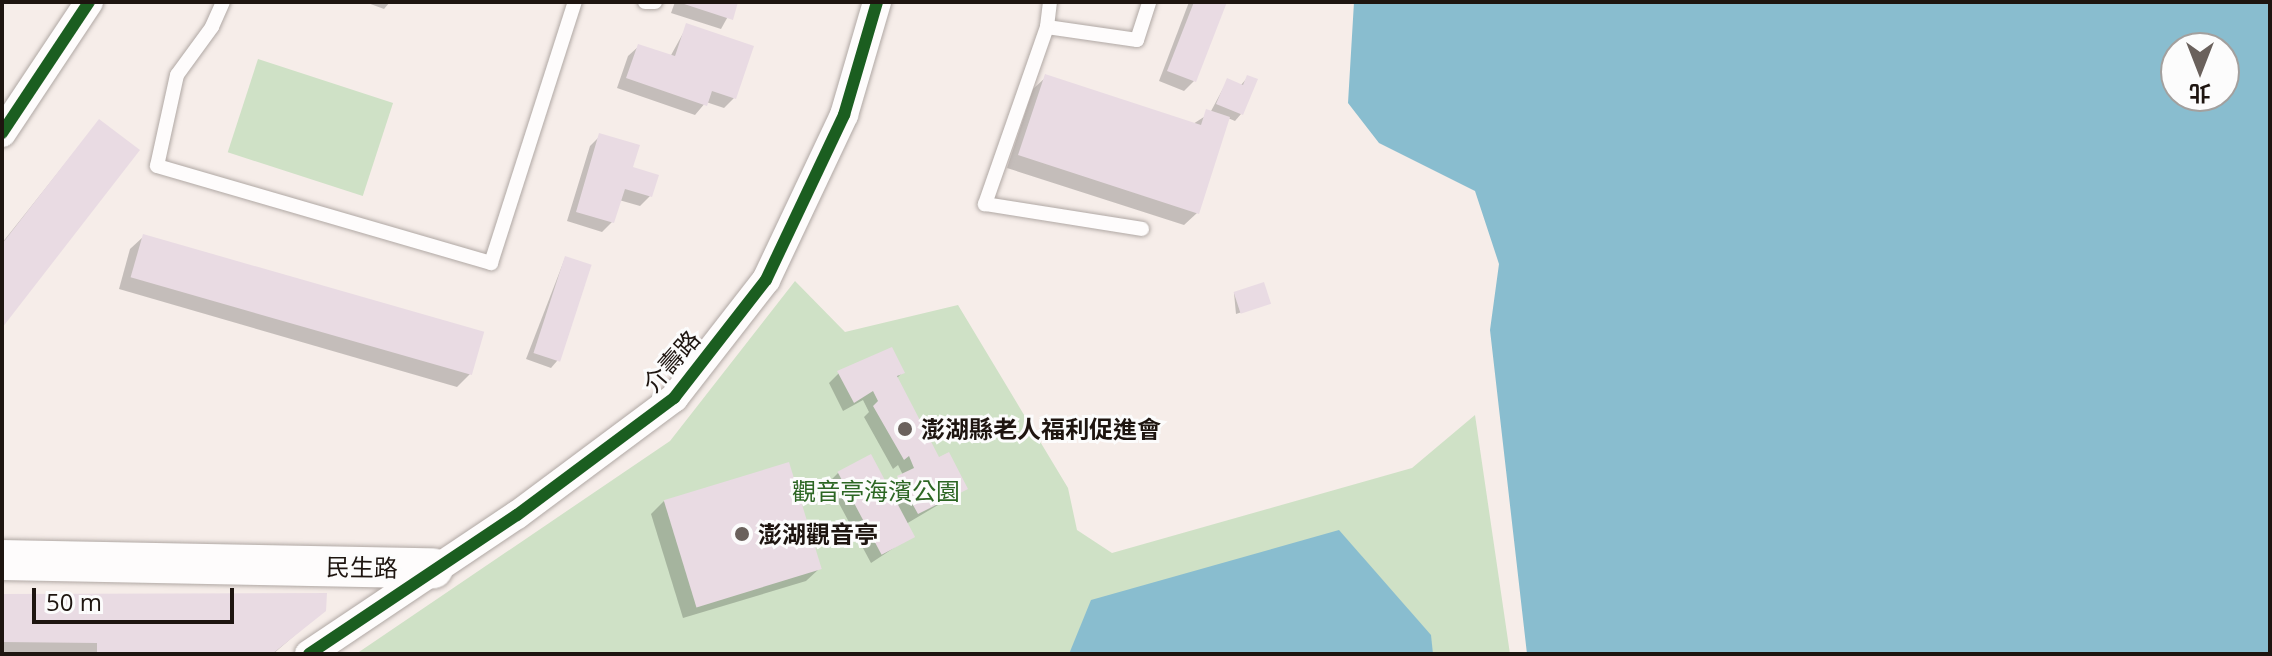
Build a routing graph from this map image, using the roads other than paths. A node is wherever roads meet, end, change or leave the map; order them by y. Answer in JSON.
{"nodes":[{"id":1,"x":89,"y":2,"type":"edge"},
{"id":2,"x":223,"y":2,"type":"edge"},
{"id":3,"x":575,"y":2,"type":"edge"},
{"id":4,"x":645,"y":2,"type":"edge"},
{"id":5,"x":655,"y":2,"type":"edge"},
{"id":6,"x":877,"y":2,"type":"edge"},
{"id":7,"x":1050,"y":2,"type":"edge"},
{"id":8,"x":1149,"y":2,"type":"edge"},
{"id":9,"x":1047,"y":27,"type":"junction"},
{"id":10,"x":2,"y":133,"type":"edge"},
{"id":11,"x":1142,"y":229,"type":"dead end"},
{"id":12,"x":2,"y":560,"type":"edge"},
{"id":13,"x":433,"y":568,"type":"junction"},
{"id":14,"x":309,"y":654,"type":"edge"}],
"edges":[{"from":1,"to":10,"type":"street"},
{"from":2,"to":3,"type":"lane"},
{"from":4,"to":5,"type":"lane"},
{"from":6,"to":13,"type":"street","name":"介壽路"},
{"from":7,"to":9,"type":"lane"},
{"from":8,"to":9,"type":"lane"},
{"from":9,"to":11,"type":"lane"},
{"from":12,"to":13,"type":"main road","name":"民生路"},
{"from":13,"to":14,"type":"street","name":"介壽路"}]}
